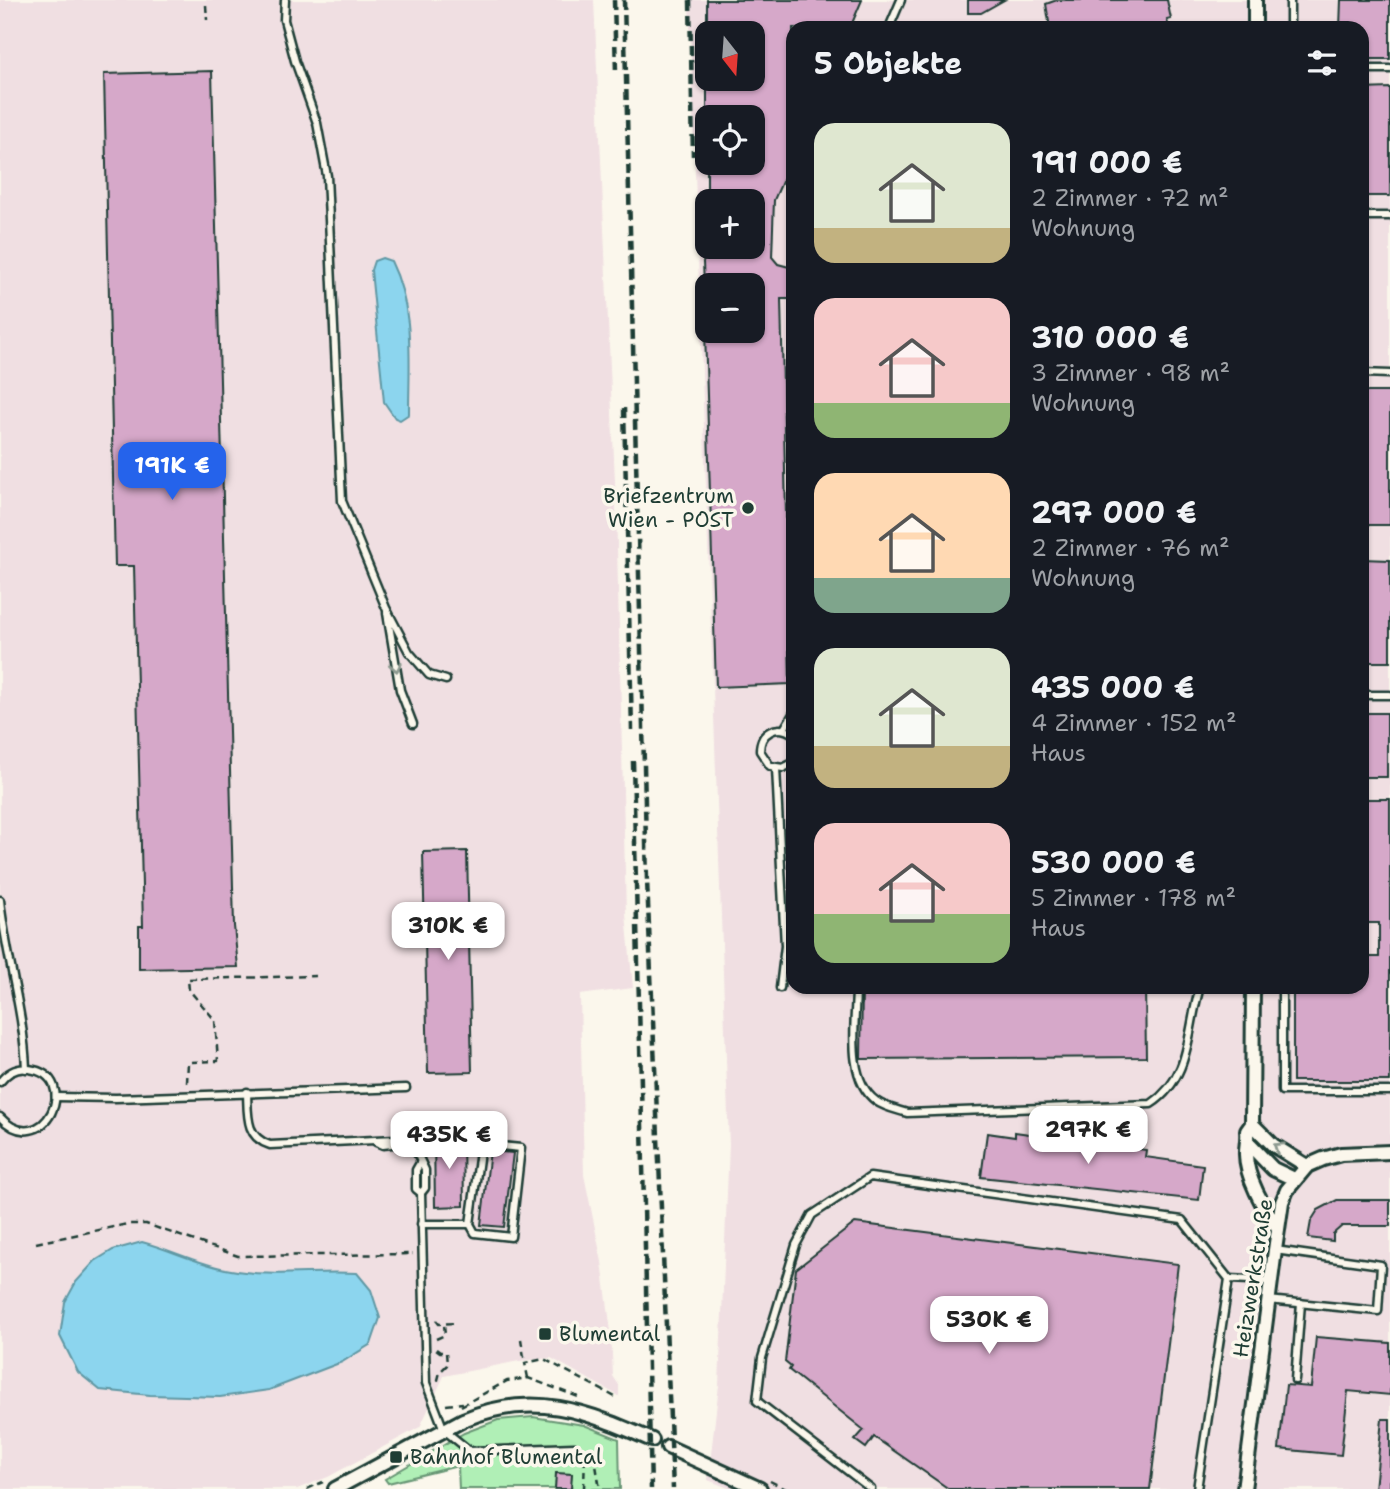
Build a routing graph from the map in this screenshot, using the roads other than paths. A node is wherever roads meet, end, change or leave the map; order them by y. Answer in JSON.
{"nodes":[{"id":1,"x":285,"y":0,"type":"edge"},
{"id":2,"x":901,"y":0,"type":"edge"},
{"id":3,"x":1255,"y":0,"type":"edge"},
{"id":4,"x":1290,"y":0,"type":"edge"},
{"id":5,"x":892,"y":21,"type":"edge"},
{"id":6,"x":1255,"y":21,"type":"edge"},
{"id":7,"x":1290,"y":21,"type":"edge"},
{"id":8,"x":1369,"y":69,"type":"edge"},
{"id":9,"x":1390,"y":69,"type":"edge"},
{"id":10,"x":1369,"y":216,"type":"edge"},
{"id":11,"x":1390,"y":216,"type":"edge"},
{"id":12,"x":1369,"y":373,"type":"edge"},
{"id":13,"x":1390,"y":374,"type":"edge"},
{"id":14,"x":386,"y":608,"type":"junction"},
{"id":15,"x":446,"y":680,"type":"dead end"},
{"id":16,"x":1369,"y":695,"type":"edge"},
{"id":17,"x":1390,"y":695,"type":"edge"},
{"id":18,"x":413,"y":724,"type":"dead end"},
{"id":19,"x":786,"y":724,"type":"edge"},
{"id":20,"x":783,"y":729,"type":"junction"},
{"id":21,"x":786,"y":730,"type":"edge"},
{"id":22,"x":786,"y":765,"type":"edge"},
{"id":23,"x":776,"y":768,"type":"junction"},
{"id":24,"x":0,"y":900,"type":"edge"},
{"id":25,"x":780,"y":988,"type":"dead end"},
{"id":26,"x":856,"y":994,"type":"edge"},
{"id":27,"x":1198,"y":994,"type":"edge"},
{"id":28,"x":1253,"y":994,"type":"edge"},
{"id":29,"x":1282,"y":994,"type":"edge"},
{"id":30,"x":26,"y":1069,"type":"junction"},
{"id":31,"x":0,"y":1082,"type":"edge"},
{"id":32,"x":406,"y":1088,"type":"dead end"},
{"id":33,"x":1390,"y":1091,"type":"edge"},
{"id":34,"x":247,"y":1092,"type":"junction"},
{"id":35,"x":56,"y":1097,"type":"junction"},
{"id":36,"x":0,"y":1117,"type":"edge"},
{"id":37,"x":1252,"y":1124,"type":"junction"},
{"id":38,"x":1248,"y":1144,"type":"junction"},
{"id":39,"x":1390,"y":1152,"type":"edge"},
{"id":40,"x":1307,"y":1166,"type":"junction"},
{"id":41,"x":1294,"y":1179,"type":"junction"},
{"id":42,"x":421,"y":1224,"type":"junction"},
{"id":43,"x":470,"y":1224,"type":"junction"},
{"id":44,"x":1278,"y":1228,"type":"junction"},
{"id":45,"x":1275,"y":1250,"type":"junction"},
{"id":46,"x":1229,"y":1279,"type":"junction"},
{"id":47,"x":1270,"y":1281,"type":"junction"},
{"id":48,"x":1268,"y":1300,"type":"junction"},
{"id":49,"x":1301,"y":1303,"type":"junction"},
{"id":50,"x":1295,"y":1380,"type":"dead end"},
{"id":51,"x":444,"y":1430,"type":"junction"},
{"id":52,"x":652,"y":1440,"type":"dead end"},
{"id":53,"x":574,"y":1447,"type":"road end"},
{"id":54,"x":668,"y":1447,"type":"dead end"},
{"id":55,"x":341,"y":1488,"type":"edge"},
{"id":56,"x":760,"y":1489,"type":"edge"},
{"id":57,"x":871,"y":1489,"type":"edge"},
{"id":58,"x":1197,"y":1489,"type":"edge"},
{"id":59,"x":1244,"y":1489,"type":"edge"}],
"edges":[{"from":1,"to":14,"type":"lane"},
{"from":2,"to":5,"type":"lane"},
{"from":3,"to":6,"type":"street"},
{"from":4,"to":7,"type":"lane"},
{"from":8,"to":9,"type":"lane"},
{"from":10,"to":11,"type":"lane"},
{"from":12,"to":13,"type":"lane"},
{"from":14,"to":15,"type":"lane"},
{"from":14,"to":18,"type":"lane","one_way":true},
{"from":16,"to":17,"type":"lane"},
{"from":19,"to":20,"type":"lane"},
{"from":20,"to":21,"type":"lane"},
{"from":20,"to":23,"type":"lane"},
{"from":22,"to":23,"type":"lane"},
{"from":23,"to":25,"type":"lane"},
{"from":24,"to":30,"type":"lane"},
{"from":26,"to":27,"type":"lane"},
{"from":28,"to":37,"type":"street"},
{"from":29,"to":33,"type":"lane"},
{"from":30,"to":31,"type":"lane"},
{"from":30,"to":35,"type":"lane"},
{"from":32,"to":34,"type":"lane"},
{"from":34,"to":35,"type":"lane"},
{"from":34,"to":42,"type":"lane"},
{"from":35,"to":36,"type":"lane"},
{"from":37,"to":38,"type":"street"},
{"from":40,"to":37,"type":"street","one_way":true},
{"from":38,"to":41,"type":"street"},
{"from":38,"to":44,"type":"street"},
{"from":39,"to":40,"type":"street","name":"Heizwerkstraße"},
{"from":40,"to":41,"type":"street","name":"Heizwerkstraße"},
{"from":41,"to":44,"type":"street","name":"Heizwerkstraße"},
{"from":42,"to":43,"type":"lane"},
{"from":42,"to":51,"type":"lane"},
{"from":43,"to":43,"type":"lane"},
{"from":44,"to":45,"type":"street","name":"Heizwerkstraße"},
{"from":45,"to":47,"type":"street","name":"Heizwerkstraße"},
{"from":45,"to":49,"type":"lane"},
{"from":46,"to":47,"type":"lane"},
{"from":46,"to":57,"type":"lane"},
{"from":46,"to":58,"type":"lane"},
{"from":47,"to":48,"type":"street","name":"Heizwerkstraße"},
{"from":48,"to":49,"type":"lane"},
{"from":48,"to":59,"type":"street","name":"Heizwerkstraße"},
{"from":49,"to":50,"type":"lane"},
{"from":51,"to":52,"type":"street"},
{"from":51,"to":53,"type":"lane"},
{"from":51,"to":55,"type":"street"},
{"from":54,"to":56,"type":"street"}]}
